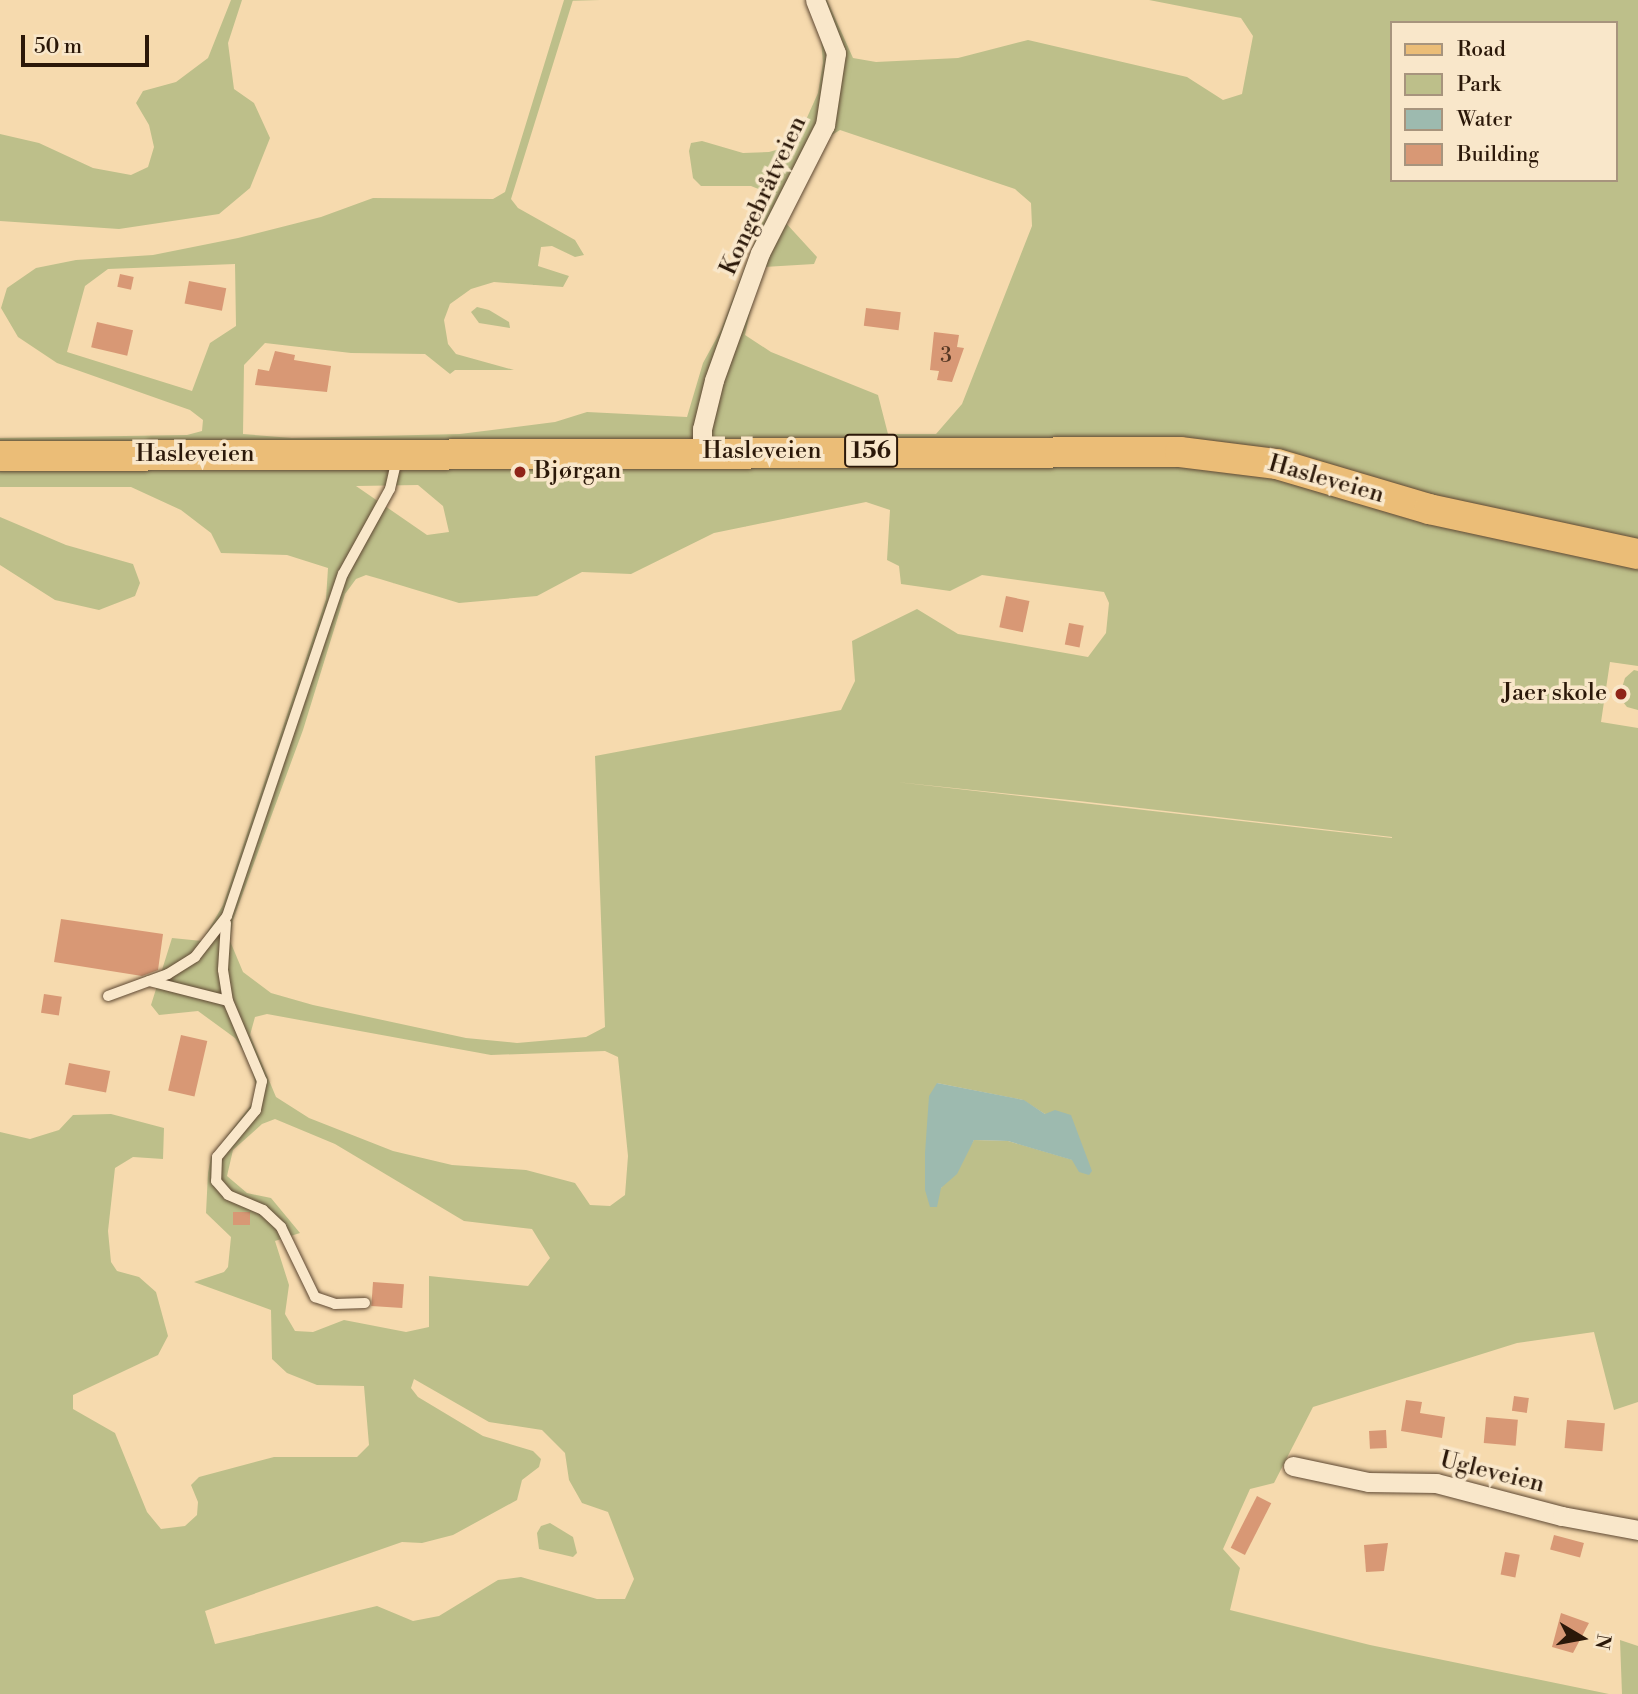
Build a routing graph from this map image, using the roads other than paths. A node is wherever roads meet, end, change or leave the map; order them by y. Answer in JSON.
{"nodes":[{"id":1,"x":815,"y":0,"type":"edge"},
{"id":2,"x":702,"y":452,"type":"junction"},
{"id":3,"x":397,"y":455,"type":"junction"},
{"id":4,"x":0,"y":456,"type":"edge"},
{"id":5,"x":1638,"y":554,"type":"edge"},
{"id":6,"x":227,"y":916,"type":"junction"},
{"id":7,"x":149,"y":981,"type":"junction"},
{"id":8,"x":108,"y":996,"type":"dead end"},
{"id":9,"x":228,"y":1000,"type":"junction"},
{"id":10,"x":365,"y":1303,"type":"dead end"},
{"id":11,"x":1293,"y":1466,"type":"dead end"},
{"id":12,"x":1638,"y":1530,"type":"edge"}],
"edges":[{"from":1,"to":2,"type":"street","name":"Kongebråtveien"},
{"from":2,"to":3,"type":"main road","name":"Hasleveien","number":"156"},
{"from":2,"to":5,"type":"main road","name":"Hasleveien","number":"156"},
{"from":3,"to":4,"type":"main road","name":"Hasleveien","number":"156"},
{"from":3,"to":6,"type":"lane"},
{"from":6,"to":7,"type":"lane"},
{"from":6,"to":9,"type":"lane"},
{"from":7,"to":8,"type":"lane"},
{"from":7,"to":9,"type":"lane"},
{"from":9,"to":10,"type":"lane"},
{"from":11,"to":12,"type":"street","name":"Ugleveien"}]}
